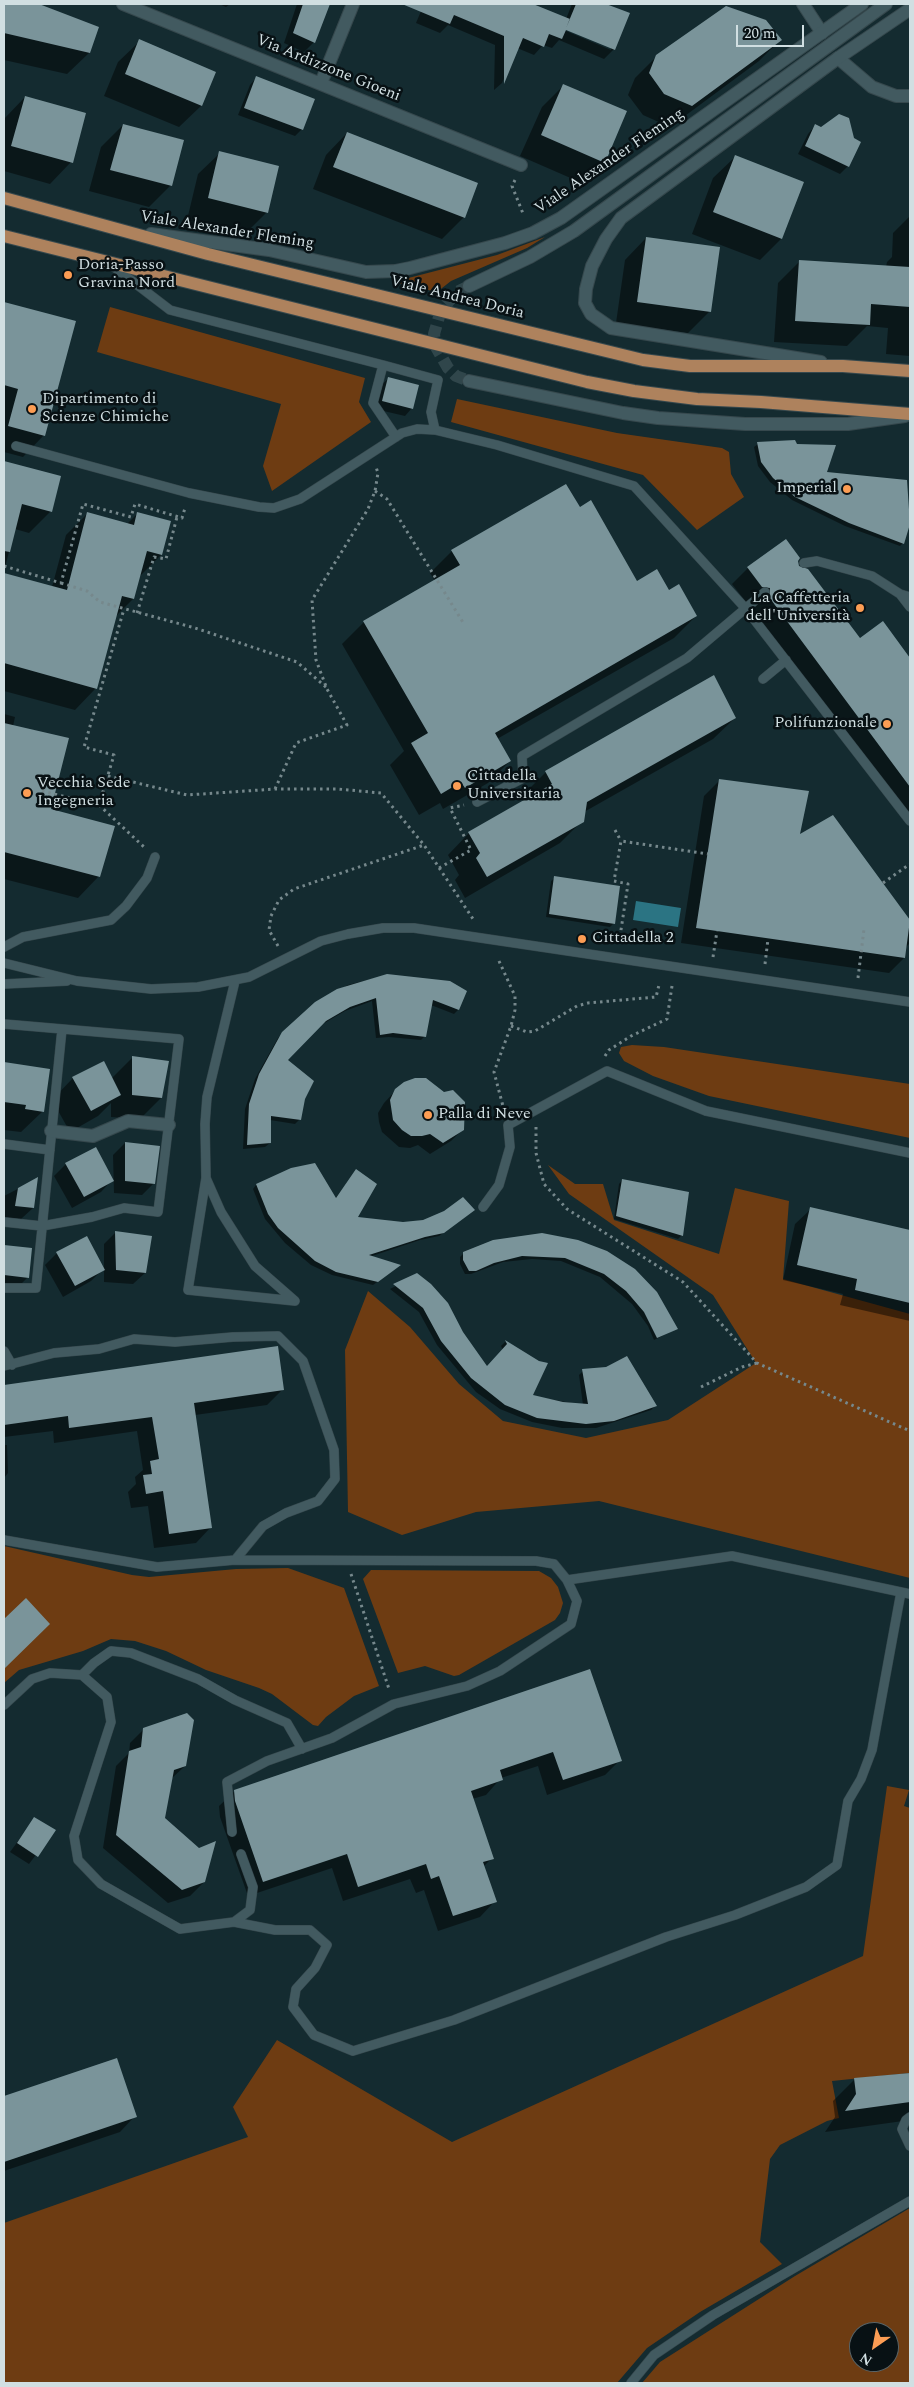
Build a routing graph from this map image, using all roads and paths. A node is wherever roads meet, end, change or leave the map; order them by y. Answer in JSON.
{"nodes":[{"id":1,"x":122,"y":4,"type":"edge"},
{"id":2,"x":353,"y":4,"type":"edge"},
{"id":3,"x":803,"y":4,"type":"edge"},
{"id":4,"x":862,"y":4,"type":"edge"},
{"id":5,"x":886,"y":4,"type":"edge"},
{"id":6,"x":910,"y":9,"type":"edge"},
{"id":7,"x":822,"y":33,"type":"junction"},
{"id":8,"x":838,"y":58,"type":"junction"},
{"id":9,"x":321,"y":83,"type":"junction"},
{"id":10,"x":910,"y":96,"type":"edge"},
{"id":11,"x":521,"y":165,"type":"dead end"},
{"id":12,"x":512,"y":186,"type":"dead end"},
{"id":13,"x":4,"y":198,"type":"edge"},
{"id":14,"x":524,"y":216,"type":"dead end"},
{"id":15,"x":108,"y":228,"type":"junction"},
{"id":16,"x":4,"y":236,"type":"edge"},
{"id":17,"x":107,"y":263,"type":"junction"},
{"id":18,"x":469,"y":286,"type":"tunnel mouth"},
{"id":19,"x":383,"y":365,"type":"junction"},
{"id":20,"x":843,"y":366,"type":"junction"},
{"id":21,"x":910,"y":371,"type":"edge"},
{"id":22,"x":469,"y":381,"type":"tunnel mouth"},
{"id":23,"x":910,"y":415,"type":"edge"},
{"id":24,"x":435,"y":430,"type":"junction"},
{"id":25,"x":396,"y":437,"type":"junction"},
{"id":26,"x":16,"y":446,"type":"dead end"},
{"id":27,"x":372,"y":452,"type":"junction"},
{"id":28,"x":375,"y":491,"type":"junction"},
{"id":29,"x":189,"y":493,"type":"junction"},
{"id":30,"x":177,"y":516,"type":"junction"},
{"id":31,"x":804,"y":563,"type":"dead end"},
{"id":32,"x":4,"y":566,"type":"edge"},
{"id":33,"x":61,"y":583,"type":"junction"},
{"id":34,"x":765,"y":592,"type":"dead end"},
{"id":35,"x":900,"y":594,"type":"junction"},
{"id":36,"x":910,"y":597,"type":"edge"},
{"id":37,"x":910,"y":607,"type":"edge"},
{"id":38,"x":124,"y":609,"type":"junction"},
{"id":39,"x":746,"y":609,"type":"junction"},
{"id":40,"x":137,"y":613,"type":"junction"},
{"id":41,"x":464,"y":624,"type":"dead end"},
{"id":42,"x":786,"y":660,"type":"junction"},
{"id":43,"x":763,"y":679,"type":"dead end"},
{"id":44,"x":327,"y":688,"type":"junction"},
{"id":45,"x":108,"y":776,"type":"junction"},
{"id":46,"x":275,"y":789,"type":"junction"},
{"id":47,"x":42,"y":791,"type":"dead end"},
{"id":48,"x":477,"y":802,"type":"joint"},
{"id":49,"x":99,"y":805,"type":"junction"},
{"id":50,"x":910,"y":821,"type":"edge"},
{"id":51,"x":615,"y":830,"type":"dead end"},
{"id":52,"x":621,"y":841,"type":"junction"},
{"id":53,"x":424,"y":845,"type":"junction"},
{"id":54,"x":708,"y":854,"type":"dead end"},
{"id":55,"x":155,"y":857,"type":"joint"},
{"id":56,"x":910,"y":864,"type":"edge"},
{"id":57,"x":439,"y":868,"type":"junction"},
{"id":58,"x":883,"y":883,"type":"dead end"},
{"id":59,"x":477,"y":924,"type":"dead end"},
{"id":60,"x":622,"y":928,"type":"dead end"},
{"id":61,"x":864,"y":929,"type":"dead end"},
{"id":62,"x":718,"y":931,"type":"dead end"},
{"id":63,"x":768,"y":938,"type":"dead end"},
{"id":64,"x":4,"y":946,"type":"edge"},
{"id":65,"x":278,"y":946,"type":"dead end"},
{"id":66,"x":713,"y":958,"type":"dead end"},
{"id":67,"x":499,"y":961,"type":"dead end"},
{"id":68,"x":4,"y":962,"type":"edge"},
{"id":69,"x":765,"y":965,"type":"dead end"},
{"id":70,"x":858,"y":978,"type":"dead end"},
{"id":71,"x":77,"y":981,"type":"junction"},
{"id":72,"x":235,"y":981,"type":"junction"},
{"id":73,"x":4,"y":984,"type":"edge"},
{"id":74,"x":659,"y":984,"type":"dead end"},
{"id":75,"x":672,"y":986,"type":"dead end"},
{"id":76,"x":910,"y":1002,"type":"edge"},
{"id":77,"x":4,"y":1024,"type":"edge"},
{"id":78,"x":511,"y":1026,"type":"junction"},
{"id":79,"x":62,"y":1029,"type":"junction"},
{"id":80,"x":607,"y":1071,"type":"junction"},
{"id":81,"x":535,"y":1111,"type":"junction"},
{"id":82,"x":169,"y":1125,"type":"junction"},
{"id":83,"x":508,"y":1125,"type":"junction"},
{"id":84,"x":51,"y":1131,"type":"junction"},
{"id":85,"x":4,"y":1144,"type":"edge"},
{"id":86,"x":50,"y":1150,"type":"junction"},
{"id":87,"x":910,"y":1153,"type":"edge"},
{"id":88,"x":206,"y":1178,"type":"junction"},
{"id":89,"x":483,"y":1207,"type":"dead end"},
{"id":90,"x":4,"y":1222,"type":"edge"},
{"id":91,"x":42,"y":1226,"type":"junction"},
{"id":92,"x":4,"y":1288,"type":"edge"},
{"id":93,"x":4,"y":1351,"type":"edge"},
{"id":94,"x":757,"y":1363,"type":"junction"},
{"id":95,"x":8,"y":1366,"type":"edge"},
{"id":96,"x":700,"y":1387,"type":"dead end"},
{"id":97,"x":910,"y":1431,"type":"edge"},
{"id":98,"x":4,"y":1540,"type":"edge"},
{"id":99,"x":347,"y":1559,"type":"junction"},
{"id":100,"x":235,"y":1560,"type":"junction"},
{"id":101,"x":567,"y":1580,"type":"junction"},
{"id":102,"x":906,"y":1593,"type":"edge"},
{"id":103,"x":82,"y":1675,"type":"junction"},
{"id":104,"x":394,"y":1704,"type":"junction"},
{"id":105,"x":4,"y":1705,"type":"edge"},
{"id":106,"x":302,"y":1748,"type":"junction"},
{"id":107,"x":232,"y":1832,"type":"dead end"},
{"id":108,"x":241,"y":1854,"type":"dead end"},
{"id":109,"x":234,"y":1922,"type":"junction"},
{"id":110,"x":910,"y":2117,"type":"edge"},
{"id":111,"x":910,"y":2146,"type":"edge"},
{"id":112,"x":910,"y":2201,"type":"edge"},
{"id":113,"x":631,"y":2383,"type":"edge"}],
"edges":[{"from":1,"to":9,"type":"main road","name":"Via Ardizzone Gioeni"},
{"from":2,"to":9,"type":"main road"},
{"from":3,"to":7,"type":"main road"},
{"from":4,"to":7,"type":"main road","name":"Viale Alexander Fleming"},
{"from":5,"to":18,"type":"main road"},
{"from":6,"to":8,"type":"main road"},
{"from":7,"to":15,"type":"main road","name":"Viale Alexander Fleming"},
{"from":8,"to":10,"type":"main road"},
{"from":8,"to":20,"type":"main road"},
{"from":9,"to":11,"type":"main road","name":"Via Ardizzone Gioeni"},
{"from":12,"to":14,"type":"path"},
{"from":13,"to":15,"type":"main road","name":"Viale Andrea Doria"},
{"from":15,"to":20,"type":"main road","name":"Viale Andrea Doria"},
{"from":16,"to":17,"type":"main road"},
{"from":17,"to":19,"type":"lane"},
{"from":17,"to":23,"type":"main road"},
{"from":19,"to":24,"type":"lane"},
{"from":19,"to":25,"type":"lane"},
{"from":20,"to":21,"type":"main road","name":"Viale Andrea Doria"},
{"from":22,"to":23,"type":"main road"},
{"from":24,"to":25,"type":"lane"},
{"from":24,"to":39,"type":"lane"},
{"from":25,"to":27,"type":"lane"},
{"from":26,"to":29,"type":"lane"},
{"from":27,"to":28,"type":"path"},
{"from":27,"to":29,"type":"lane"},
{"from":28,"to":41,"type":"path"},
{"from":28,"to":44,"type":"path"},
{"from":29,"to":30,"type":"path"},
{"from":30,"to":33,"type":"path"},
{"from":30,"to":40,"type":"path"},
{"from":31,"to":35,"type":"lane"},
{"from":32,"to":33,"type":"path"},
{"from":33,"to":38,"type":"path"},
{"from":34,"to":39,"type":"lane"},
{"from":35,"to":36,"type":"lane"},
{"from":35,"to":37,"type":"lane"},
{"from":38,"to":40,"type":"path"},
{"from":38,"to":45,"type":"path"},
{"from":39,"to":42,"type":"lane"},
{"from":39,"to":48,"type":"lane"},
{"from":40,"to":44,"type":"path"},
{"from":42,"to":43,"type":"lane"},
{"from":42,"to":50,"type":"lane"},
{"from":44,"to":46,"type":"path"},
{"from":45,"to":46,"type":"path"},
{"from":45,"to":49,"type":"path"},
{"from":46,"to":53,"type":"path"},
{"from":47,"to":49,"type":"path"},
{"from":48,"to":57,"type":"path"},
{"from":49,"to":55,"type":"path"},
{"from":51,"to":52,"type":"path"},
{"from":52,"to":54,"type":"path"},
{"from":52,"to":60,"type":"path"},
{"from":53,"to":57,"type":"path"},
{"from":53,"to":65,"type":"path"},
{"from":55,"to":64,"type":"lane"},
{"from":56,"to":58,"type":"path"},
{"from":57,"to":59,"type":"path"},
{"from":61,"to":70,"type":"path"},
{"from":62,"to":66,"type":"path"},
{"from":63,"to":69,"type":"path"},
{"from":67,"to":78,"type":"path"},
{"from":68,"to":71,"type":"lane"},
{"from":71,"to":72,"type":"lane"},
{"from":71,"to":73,"type":"lane"},
{"from":72,"to":76,"type":"lane"},
{"from":72,"to":88,"type":"lane"},
{"from":74,"to":78,"type":"path"},
{"from":75,"to":80,"type":"path"},
{"from":77,"to":79,"type":"lane"},
{"from":78,"to":83,"type":"path"},
{"from":79,"to":82,"type":"lane"},
{"from":79,"to":84,"type":"lane"},
{"from":80,"to":81,"type":"lane"},
{"from":80,"to":87,"type":"lane"},
{"from":81,"to":83,"type":"lane"},
{"from":81,"to":94,"type":"path"},
{"from":82,"to":84,"type":"main road"},
{"from":82,"to":91,"type":"lane"},
{"from":83,"to":89,"type":"lane"},
{"from":84,"to":86,"type":"lane"},
{"from":85,"to":86,"type":"lane"},
{"from":86,"to":91,"type":"lane"},
{"from":88,"to":88,"type":"lane"},
{"from":90,"to":91,"type":"lane"},
{"from":91,"to":92,"type":"lane"},
{"from":93,"to":95,"type":"lane"},
{"from":94,"to":96,"type":"path"},
{"from":94,"to":97,"type":"path"},
{"from":95,"to":100,"type":"lane"},
{"from":98,"to":100,"type":"lane"},
{"from":99,"to":100,"type":"lane"},
{"from":99,"to":101,"type":"lane"},
{"from":99,"to":104,"type":"path"},
{"from":101,"to":102,"type":"lane"},
{"from":101,"to":104,"type":"lane"},
{"from":102,"to":109,"type":"lane"},
{"from":103,"to":105,"type":"lane"},
{"from":103,"to":106,"type":"lane"},
{"from":103,"to":109,"type":"lane"},
{"from":104,"to":106,"type":"lane"},
{"from":106,"to":107,"type":"lane"},
{"from":108,"to":109,"type":"lane"},
{"from":110,"to":111,"type":"lane"},
{"from":112,"to":113,"type":"lane"}]}
